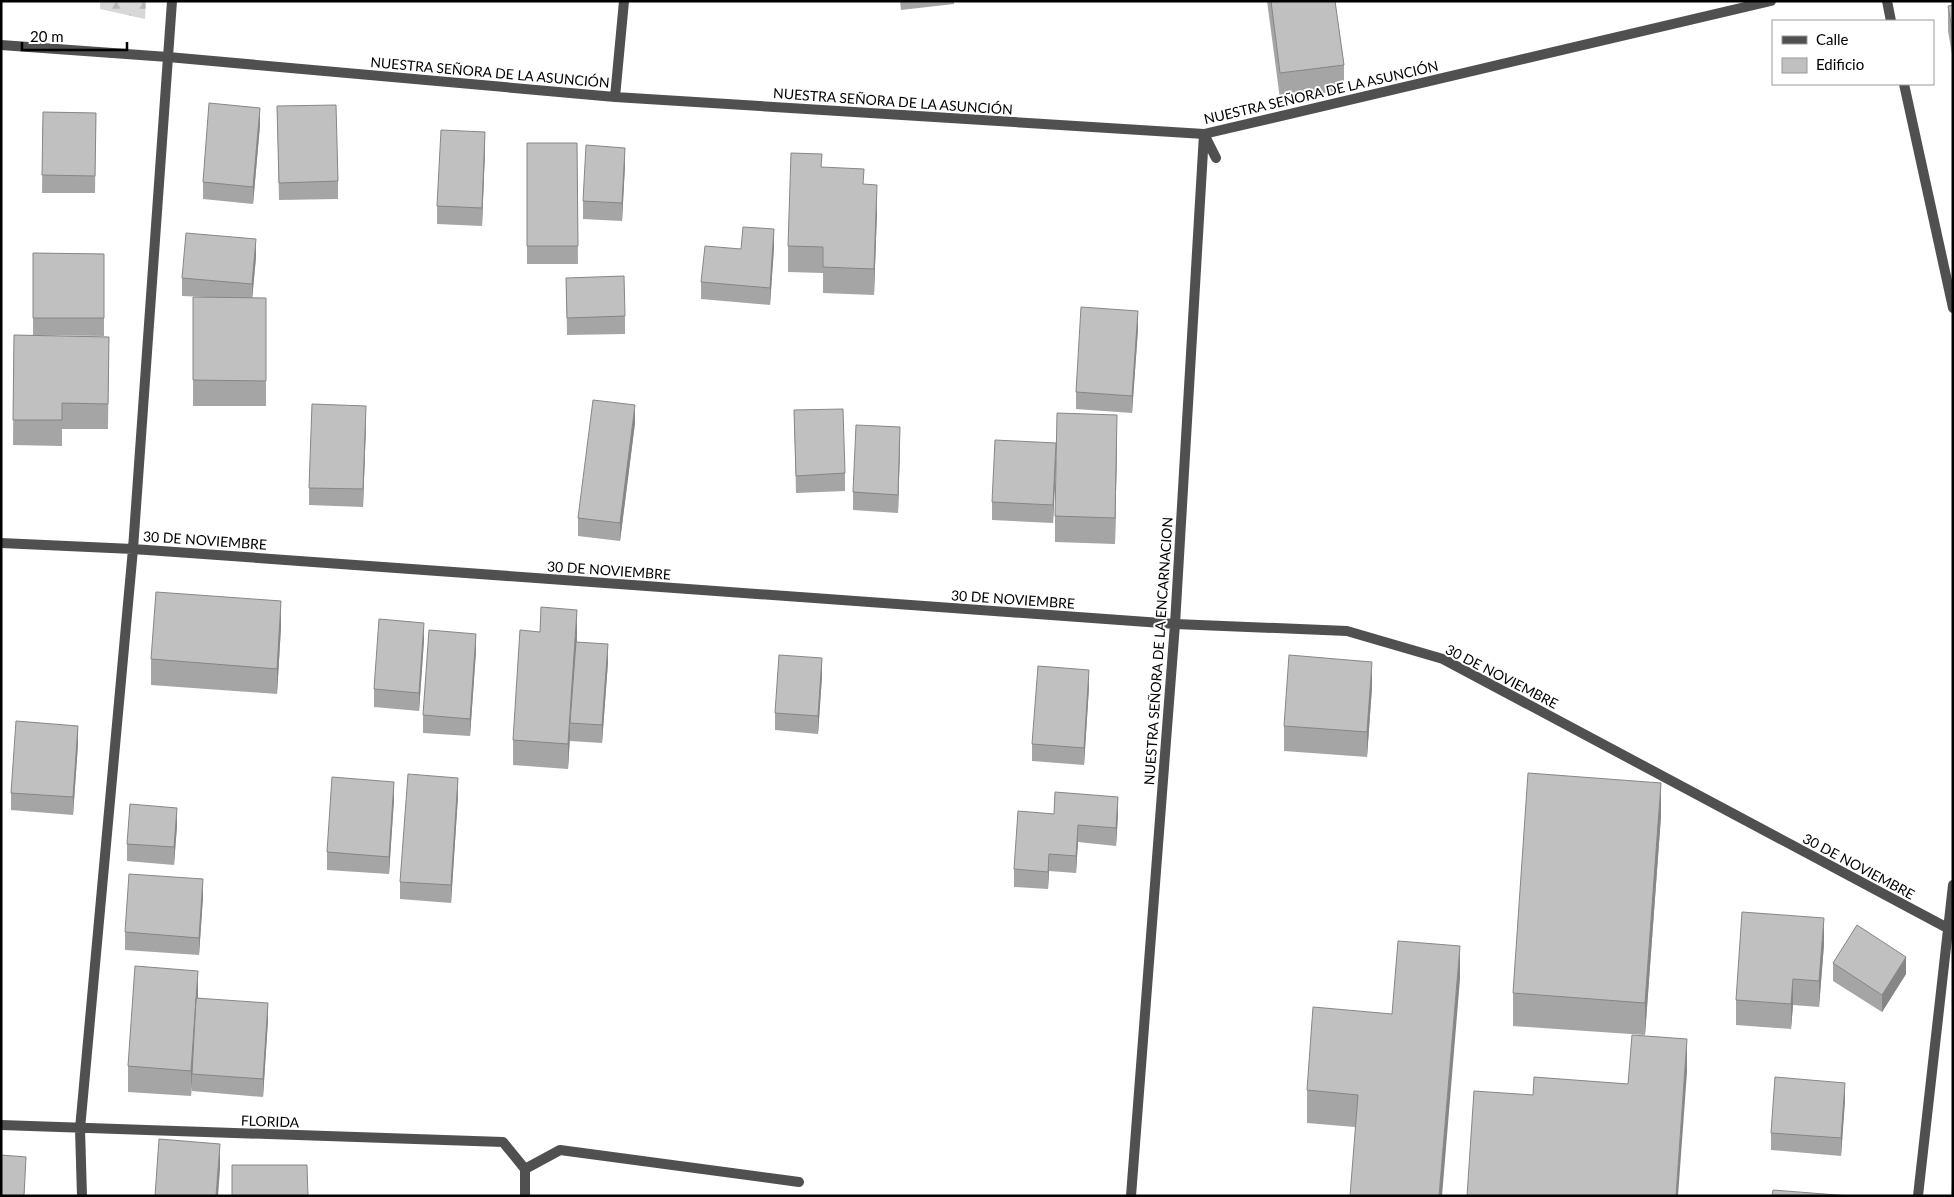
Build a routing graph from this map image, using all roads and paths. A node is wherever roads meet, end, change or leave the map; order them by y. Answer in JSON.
{"nodes":[{"id":1,"x":172,"y":1,"type":"edge"},
{"id":2,"x":624,"y":1,"type":"edge"},
{"id":3,"x":1771,"y":1,"type":"edge"},
{"id":4,"x":1887,"y":1,"type":"edge"},
{"id":5,"x":1891,"y":20,"type":"edge"},
{"id":6,"x":1,"y":44,"type":"edge"},
{"id":7,"x":168,"y":57,"type":"junction"},
{"id":8,"x":1904,"y":85,"type":"edge"},
{"id":9,"x":615,"y":97,"type":"junction"},
{"id":10,"x":1204,"y":134,"type":"junction"},
{"id":11,"x":1216,"y":158,"type":"dead end"},
{"id":12,"x":1953,"y":308,"type":"edge"},
{"id":13,"x":1,"y":543,"type":"edge"},
{"id":14,"x":133,"y":549,"type":"junction"},
{"id":15,"x":1175,"y":624,"type":"junction"},
{"id":16,"x":1953,"y":885,"type":"edge"},
{"id":17,"x":1950,"y":930,"type":"edge"},
{"id":18,"x":1,"y":1124,"type":"edge"},
{"id":19,"x":80,"y":1129,"type":"junction"},
{"id":20,"x":525,"y":1169,"type":"junction"},
{"id":21,"x":798,"y":1182,"type":"dead end"},
{"id":22,"x":82,"y":1196,"type":"edge"},
{"id":23,"x":525,"y":1196,"type":"edge"},
{"id":24,"x":1131,"y":1196,"type":"edge"},
{"id":25,"x":1918,"y":1196,"type":"edge"}],
"edges":[{"from":1,"to":7,"type":"street"},
{"from":2,"to":9,"type":"street"},
{"from":3,"to":10,"type":"street","name":"NUESTRA SEÑORA DE LA ASUNCIÓN"},
{"from":4,"to":5,"type":"street"},
{"from":6,"to":7,"type":"street","name":"NUESTRA SEÑORA DE LA ASUNCIÓN"},
{"from":7,"to":9,"type":"street","name":"NUESTRA SEÑORA DE LA ASUNCIÓN"},
{"from":7,"to":14,"type":"street"},
{"from":8,"to":12,"type":"street"},
{"from":9,"to":10,"type":"street","name":"NUESTRA SEÑORA DE LA ASUNCIÓN"},
{"from":10,"to":11,"type":"street"},
{"from":10,"to":15,"type":"street","name":"NUESTRA SEÑORA DE LA ENCARNACION"},
{"from":13,"to":14,"type":"street","name":"30 DE NOVIEMBRE"},
{"from":14,"to":15,"type":"street","name":"30 DE NOVIEMBRE"},
{"from":14,"to":19,"type":"street"},
{"from":15,"to":17,"type":"street","name":"30 DE NOVIEMBRE"},
{"from":15,"to":24,"type":"street","name":"NUESTRA SEÑORA DE LA ENCARNACION"},
{"from":16,"to":17,"type":"street"},
{"from":17,"to":25,"type":"street"},
{"from":18,"to":19,"type":"street","name":"FLORIDA"},
{"from":19,"to":20,"type":"street","name":"FLORIDA"},
{"from":19,"to":22,"type":"street"},
{"from":20,"to":21,"type":"street"},
{"from":20,"to":23,"type":"street"}]}
